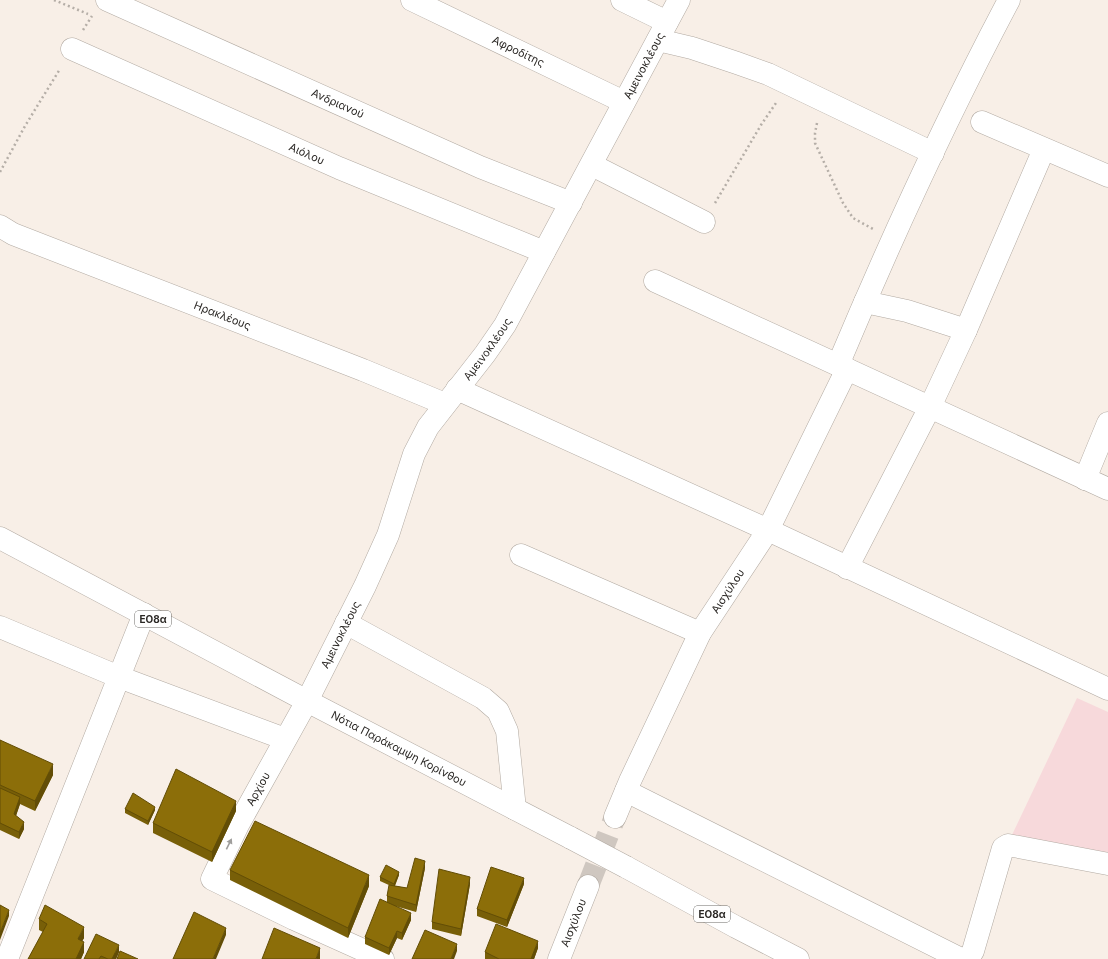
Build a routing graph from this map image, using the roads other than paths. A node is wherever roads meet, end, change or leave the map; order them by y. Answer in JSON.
{"nodes":[{"id":1,"x":412,"y":0,"type":"edge"},
{"id":2,"x":622,"y":0,"type":"edge"},
{"id":3,"x":679,"y":0,"type":"edge"},
{"id":4,"x":1009,"y":0,"type":"edge"},
{"id":5,"x":101,"y":5,"type":"edge"},
{"id":6,"x":662,"y":31,"type":"junction"},
{"id":7,"x":72,"y":49,"type":"road end"},
{"id":8,"x":624,"y":102,"type":"junction"},
{"id":9,"x":982,"y":122,"type":"dead end"},
{"id":10,"x":1044,"y":149,"type":"junction"},
{"id":11,"x":933,"y":152,"type":"junction"},
{"id":12,"x":592,"y":165,"type":"junction"},
{"id":13,"x":1108,"y":176,"type":"edge"},
{"id":14,"x":571,"y":204,"type":"junction"},
{"id":15,"x":704,"y":222,"type":"road end"},
{"id":16,"x":0,"y":226,"type":"edge"},
{"id":17,"x":544,"y":252,"type":"junction"},
{"id":18,"x":655,"y":281,"type":"dead end"},
{"id":19,"x":865,"y":302,"type":"junction"},
{"id":20,"x":966,"y":330,"type":"junction"},
{"id":21,"x":843,"y":367,"type":"junction"},
{"id":22,"x":451,"y":397,"type":"junction"},
{"id":23,"x":930,"y":407,"type":"junction"},
{"id":24,"x":1108,"y":423,"type":"edge"},
{"id":25,"x":1084,"y":479,"type":"junction"},
{"id":26,"x":1108,"y":489,"type":"edge"},
{"id":27,"x":768,"y":530,"type":"junction"},
{"id":28,"x":0,"y":538,"type":"edge"},
{"id":29,"x":521,"y":556,"type":"dead end"},
{"id":30,"x":847,"y":568,"type":"junction"},
{"id":31,"x":144,"y":614,"type":"junction"},
{"id":32,"x":346,"y":623,"type":"junction"},
{"id":33,"x":0,"y":627,"type":"edge"},
{"id":34,"x":700,"y":633,"type":"junction"},
{"id":35,"x":119,"y":677,"type":"junction"},
{"id":36,"x":1108,"y":689,"type":"edge"},
{"id":37,"x":307,"y":701,"type":"junction"},
{"id":38,"x":285,"y":739,"type":"junction"},
{"id":39,"x":626,"y":791,"type":"junction"},
{"id":40,"x":515,"y":809,"type":"junction"},
{"id":41,"x":615,"y":817,"type":"tunnel mouth"},
{"id":42,"x":1108,"y":864,"type":"edge"},
{"id":43,"x":588,"y":886,"type":"tunnel mouth"},
{"id":44,"x":7,"y":959,"type":"edge"},
{"id":45,"x":383,"y":959,"type":"edge"},
{"id":46,"x":559,"y":959,"type":"edge"},
{"id":47,"x":798,"y":959,"type":"edge"},
{"id":48,"x":962,"y":959,"type":"edge"}],
"edges":[{"from":1,"to":8,"type":"main road","name":"Αφροδίτης"},
{"from":2,"to":6,"type":"main road"},
{"from":3,"to":6,"type":"main road","name":"Αμεινοκλέους"},
{"from":4,"to":11,"type":"main road","name":"Αισχύλου"},
{"from":5,"to":14,"type":"main road","name":"Ανδριανού"},
{"from":6,"to":8,"type":"main road","name":"Αμεινοκλέους"},
{"from":6,"to":11,"type":"main road"},
{"from":7,"to":17,"type":"main road","name":"Αιόλου"},
{"from":8,"to":12,"type":"main road","name":"Αμεινοκλέους"},
{"from":9,"to":10,"type":"main road"},
{"from":10,"to":13,"type":"main road"},
{"from":10,"to":20,"type":"main road"},
{"from":11,"to":19,"type":"main road","name":"Αισχύλου"},
{"from":12,"to":14,"type":"main road","name":"Αμεινοκλέους"},
{"from":12,"to":15,"type":"main road"},
{"from":14,"to":17,"type":"main road","name":"Αμεινοκλέους"},
{"from":16,"to":22,"type":"main road","name":"Ηρακλέους"},
{"from":17,"to":22,"type":"main road","name":"Αμεινοκλέους"},
{"from":18,"to":21,"type":"main road"},
{"from":19,"to":20,"type":"main road"},
{"from":19,"to":21,"type":"main road","name":"Αισχύλου"},
{"from":20,"to":23,"type":"main road"},
{"from":21,"to":23,"type":"main road"},
{"from":21,"to":27,"type":"main road","name":"Αισχύλου"},
{"from":22,"to":27,"type":"main road","name":"Ηρακλέους"},
{"from":22,"to":32,"type":"main road","name":"Αμεινοκλέους"},
{"from":23,"to":25,"type":"main road"},
{"from":23,"to":30,"type":"main road"},
{"from":24,"to":25,"type":"main road"},
{"from":25,"to":26,"type":"main road"},
{"from":27,"to":30,"type":"main road","name":"Ηρακλέους"},
{"from":27,"to":34,"type":"main road","name":"Αισχύλου"},
{"from":28,"to":31,"type":"main road","name":"Νότια Παράκαμψη Κορίνθου","number":"ΕΟ8α"},
{"from":29,"to":34,"type":"main road"},
{"from":30,"to":36,"type":"main road","name":"Ηρακλέους"},
{"from":31,"to":35,"type":"main road"},
{"from":31,"to":37,"type":"main road","name":"Νότια Παράκαμψη Κορίνθου","number":"ΕΟ8α"},
{"from":32,"to":37,"type":"main road","name":"Αμεινοκλέους"},
{"from":32,"to":40,"type":"main road"},
{"from":33,"to":35,"type":"main road"},
{"from":34,"to":39,"type":"main road","name":"Αισχύλου"},
{"from":35,"to":38,"type":"main road"},
{"from":35,"to":44,"type":"main road"},
{"from":37,"to":38,"type":"main road","name":"Αρχίου"},
{"from":37,"to":40,"type":"main road","name":"Νότια Παράκαμψη Κορίνθου","number":"ΕΟ8α"},
{"from":45,"to":38,"type":"main road","name":"Αρχίου","one_way":true},
{"from":39,"to":41,"type":"main road","name":"Αισχύλου"},
{"from":39,"to":48,"type":"main road"},
{"from":40,"to":47,"type":"main road","name":"Νότια Παράκαμψη Κορίνθου","number":"ΕΟ8α","bridge":true},
{"from":42,"to":48,"type":"main road"},
{"from":43,"to":46,"type":"main road","name":"Αισχύλου"}]}
